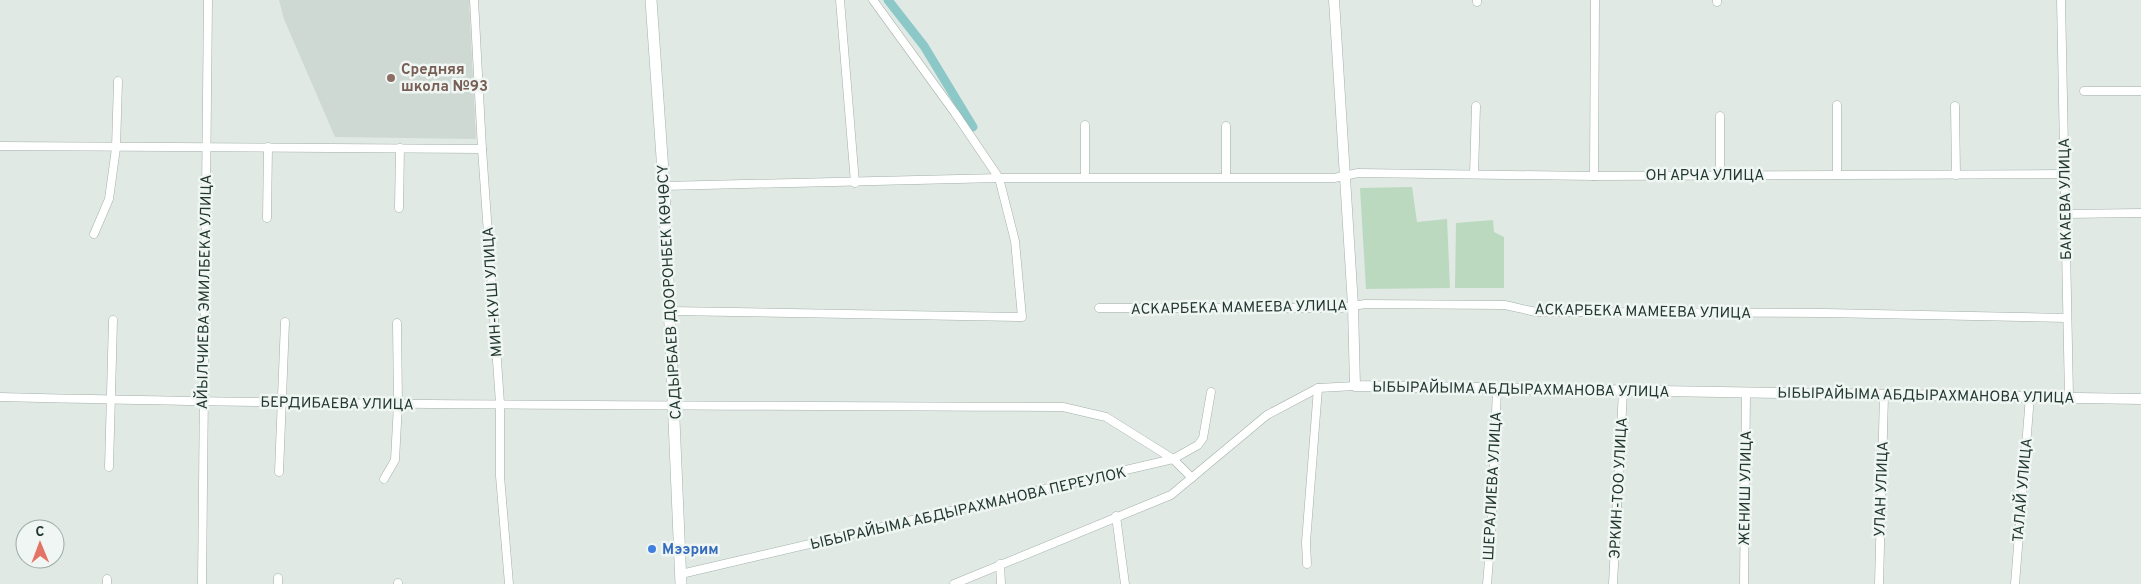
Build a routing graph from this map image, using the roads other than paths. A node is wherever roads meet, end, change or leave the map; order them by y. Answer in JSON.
{"nodes":[{"id":1,"x":208,"y":0,"type":"edge"},
{"id":2,"x":474,"y":0,"type":"edge"},
{"id":3,"x":651,"y":0,"type":"edge"},
{"id":4,"x":840,"y":0,"type":"edge"},
{"id":5,"x":873,"y":0,"type":"edge"},
{"id":6,"x":1334,"y":0,"type":"edge"},
{"id":7,"x":1595,"y":0,"type":"edge"},
{"id":8,"x":2061,"y":0,"type":"edge"},
{"id":9,"x":118,"y":81,"type":"dead end"},
{"id":10,"x":2084,"y":91,"type":"dead end"},
{"id":11,"x":2141,"y":91,"type":"edge"},
{"id":12,"x":1476,"y":106,"type":"dead end"},
{"id":13,"x":1837,"y":106,"type":"dead end"},
{"id":14,"x":1955,"y":106,"type":"dead end"},
{"id":15,"x":1720,"y":116,"type":"dead end"},
{"id":16,"x":1084,"y":124,"type":"dead end"},
{"id":17,"x":1226,"y":126,"type":"dead end"},
{"id":18,"x":0,"y":146,"type":"edge"},
{"id":19,"x":206,"y":146,"type":"junction"},
{"id":20,"x":268,"y":147,"type":"junction"},
{"id":21,"x":116,"y":148,"type":"junction"},
{"id":22,"x":400,"y":148,"type":"junction"},
{"id":23,"x":482,"y":149,"type":"junction"},
{"id":24,"x":1474,"y":174,"type":"junction"},
{"id":25,"x":1837,"y":174,"type":"junction"},
{"id":26,"x":2064,"y":174,"type":"junction"},
{"id":27,"x":1345,"y":175,"type":"junction"},
{"id":28,"x":1720,"y":175,"type":"junction"},
{"id":29,"x":1956,"y":175,"type":"junction"},
{"id":30,"x":1594,"y":176,"type":"junction"},
{"id":31,"x":1085,"y":177,"type":"junction"},
{"id":32,"x":1226,"y":177,"type":"junction"},
{"id":33,"x":999,"y":178,"type":"junction"},
{"id":34,"x":855,"y":183,"type":"junction"},
{"id":35,"x":664,"y":186,"type":"junction"},
{"id":36,"x":399,"y":208,"type":"dead end"},
{"id":37,"x":2141,"y":213,"type":"edge"},
{"id":38,"x":2065,"y":214,"type":"junction"},
{"id":39,"x":267,"y":218,"type":"dead end"},
{"id":40,"x":94,"y":234,"type":"dead end"},
{"id":41,"x":1353,"y":306,"type":"junction"},
{"id":42,"x":1099,"y":308,"type":"dead end"},
{"id":43,"x":670,"y":311,"type":"junction"},
{"id":44,"x":2067,"y":318,"type":"junction"},
{"id":45,"x":113,"y":320,"type":"dead end"},
{"id":46,"x":285,"y":322,"type":"dead end"},
{"id":47,"x":397,"y":323,"type":"dead end"},
{"id":48,"x":1355,"y":386,"type":"junction"},
{"id":49,"x":1318,"y":388,"type":"junction"},
{"id":50,"x":1497,"y":389,"type":"junction"},
{"id":51,"x":1624,"y":391,"type":"junction"},
{"id":52,"x":1211,"y":392,"type":"dead end"},
{"id":53,"x":1746,"y":393,"type":"junction"},
{"id":54,"x":1884,"y":395,"type":"junction"},
{"id":55,"x":2030,"y":396,"type":"junction"},
{"id":56,"x":0,"y":397,"type":"edge"},
{"id":57,"x":2068,"y":397,"type":"junction"},
{"id":58,"x":2141,"y":399,"type":"edge"},
{"id":59,"x":112,"y":400,"type":"junction"},
{"id":60,"x":203,"y":401,"type":"junction"},
{"id":61,"x":283,"y":403,"type":"junction"},
{"id":62,"x":500,"y":403,"type":"junction"},
{"id":63,"x":398,"y":404,"type":"junction"},
{"id":64,"x":675,"y":404,"type":"junction"},
{"id":65,"x":1173,"y":459,"type":"junction"},
{"id":66,"x":109,"y":467,"type":"dead end"},
{"id":67,"x":279,"y":472,"type":"dead end"},
{"id":68,"x":1192,"y":478,"type":"junction"},
{"id":69,"x":384,"y":479,"type":"dead end"},
{"id":70,"x":1116,"y":516,"type":"junction"},
{"id":71,"x":1000,"y":564,"type":"junction"},
{"id":72,"x":1307,"y":564,"type":"dead end"},
{"id":73,"x":681,"y":579,"type":"edge"},
{"id":74,"x":202,"y":584,"type":"edge"},
{"id":75,"x":509,"y":584,"type":"edge"},
{"id":76,"x":954,"y":584,"type":"edge"},
{"id":77,"x":1001,"y":584,"type":"edge"},
{"id":78,"x":1125,"y":584,"type":"edge"},
{"id":79,"x":1487,"y":584,"type":"edge"},
{"id":80,"x":1613,"y":584,"type":"edge"},
{"id":81,"x":1744,"y":584,"type":"edge"},
{"id":82,"x":1878,"y":584,"type":"edge"},
{"id":83,"x":2015,"y":584,"type":"edge"}],
"edges":[{"from":1,"to":19,"type":"street","name":"АЙЫЛЧИЕВА ЭМИЛБЕКА УЛИЦА"},
{"from":2,"to":23,"type":"street","name":"МИН-КУШ УЛИЦА"},
{"from":3,"to":35,"type":"main road","name":"САДЫРБАЕВ ДООРОНБЕК КӨЧӨСҮ"},
{"from":4,"to":34,"type":"street"},
{"from":5,"to":33,"type":"street"},
{"from":6,"to":27,"type":"street"},
{"from":7,"to":30,"type":"street"},
{"from":8,"to":26,"type":"street","name":"БАКАЕВА УЛИЦА"},
{"from":9,"to":21,"type":"street"},
{"from":10,"to":11,"type":"street"},
{"from":12,"to":24,"type":"street"},
{"from":13,"to":25,"type":"street"},
{"from":14,"to":29,"type":"street"},
{"from":15,"to":28,"type":"street"},
{"from":16,"to":31,"type":"street"},
{"from":17,"to":32,"type":"street"},
{"from":18,"to":21,"type":"street"},
{"from":19,"to":20,"type":"street"},
{"from":19,"to":21,"type":"street"},
{"from":19,"to":60,"type":"street","name":"АЙЫЛЧИЕВА ЭМИЛБЕКА УЛИЦА"},
{"from":20,"to":22,"type":"street"},
{"from":20,"to":39,"type":"street"},
{"from":21,"to":40,"type":"street"},
{"from":22,"to":23,"type":"street"},
{"from":22,"to":36,"type":"street"},
{"from":23,"to":62,"type":"street","name":"МИН-КУШ УЛИЦА"},
{"from":24,"to":27,"type":"street","name":"ОН АРЧА УЛИЦА"},
{"from":24,"to":30,"type":"street","name":"ОН АРЧА УЛИЦА"},
{"from":25,"to":28,"type":"street","name":"ОН АРЧА УЛИЦА"},
{"from":25,"to":29,"type":"street","name":"ОН АРЧА УЛИЦА"},
{"from":26,"to":29,"type":"street","name":"ОН АРЧА УЛИЦА"},
{"from":26,"to":38,"type":"street","name":"БАКАЕВА УЛИЦА"},
{"from":27,"to":32,"type":"street","name":"ОН АРЧА УЛИЦА"},
{"from":27,"to":41,"type":"street"},
{"from":28,"to":30,"type":"street","name":"ОН АРЧА УЛИЦА"},
{"from":31,"to":32,"type":"street","name":"ОН АРЧА УЛИЦА"},
{"from":31,"to":33,"type":"street","name":"ОН АРЧА УЛИЦА"},
{"from":33,"to":34,"type":"street","name":"ОН АРЧА УЛИЦА"},
{"from":33,"to":43,"type":"street"},
{"from":34,"to":35,"type":"street","name":"ОН АРЧА УЛИЦА"},
{"from":35,"to":43,"type":"main road","name":"САДЫРБАЕВ ДООРОНБЕК КӨЧӨСҮ"},
{"from":37,"to":38,"type":"street"},
{"from":38,"to":44,"type":"street","name":"БАКАЕВА УЛИЦА"},
{"from":41,"to":42,"type":"street","name":"АСКАРБЕКА МАМЕЕВА УЛИЦА"},
{"from":41,"to":44,"type":"street","name":"АСКАРБЕКА МАМЕЕВА УЛИЦА"},
{"from":41,"to":48,"type":"street"},
{"from":43,"to":64,"type":"main road","name":"САДЫРБАЕВ ДООРОНБЕК КӨЧӨСҮ"},
{"from":44,"to":57,"type":"street","name":"БАКАЕВА УЛИЦА"},
{"from":45,"to":59,"type":"street"},
{"from":46,"to":61,"type":"street"},
{"from":47,"to":63,"type":"street"},
{"from":48,"to":49,"type":"street","name":"ЫБЫРАЙЫМА АБДЫРАХМАНОВА УЛИЦА"},
{"from":48,"to":50,"type":"street","name":"ЫБЫРАЙЫМА АБДЫРАХМАНОВА УЛИЦА"},
{"from":49,"to":68,"type":"street","name":"ЫБЫРАЙЫМА АБДЫРАХМАНОВА УЛИЦА"},
{"from":49,"to":72,"type":"street"},
{"from":50,"to":51,"type":"street","name":"ЫБЫРАЙЫМА АБДЫРАХМАНОВА УЛИЦА"},
{"from":50,"to":79,"type":"street","name":"ШЕРАЛИЕВА УЛИЦА"},
{"from":51,"to":53,"type":"street","name":"ЫБЫРАЙЫМА АБДЫРАХМАНОВА УЛИЦА"},
{"from":51,"to":80,"type":"street","name":"ЭРКИН-ТОО УЛИЦА"},
{"from":52,"to":65,"type":"street","name":"ЫБЫРАЙЫМА АБДЫРАХМАНОВА ПЕРЕУЛОК"},
{"from":53,"to":54,"type":"street","name":"ЫБЫРАЙЫМА АБДЫРАХМАНОВА УЛИЦА"},
{"from":53,"to":81,"type":"street","name":"ЖЕНИШ УЛИЦА"},
{"from":54,"to":55,"type":"street","name":"ЫБЫРАЙЫМА АБДЫРАХМАНОВА УЛИЦА"},
{"from":54,"to":82,"type":"street","name":"УЛАН УЛИЦА"},
{"from":55,"to":57,"type":"street","name":"ЫБЫРАЙЫМА АБДЫРАХМАНОВА УЛИЦА"},
{"from":55,"to":83,"type":"street","name":"ТАЛАЙ УЛИЦА"},
{"from":56,"to":59,"type":"street","name":"БЕРДИБАЕВА УЛИЦА"},
{"from":57,"to":58,"type":"street","name":"ЫБЫРАЙЫМА АБДЫРАХМАНОВА УЛИЦА"},
{"from":59,"to":60,"type":"street","name":"БЕРДИБАЕВА УЛИЦА"},
{"from":59,"to":66,"type":"street"},
{"from":60,"to":61,"type":"street","name":"БЕРДИБАЕВА УЛИЦА"},
{"from":60,"to":74,"type":"street","name":"АЙЫЛЧИЕВА ЭМИЛБЕКА УЛИЦА"},
{"from":61,"to":63,"type":"street","name":"БЕРДИБАЕВА УЛИЦА"},
{"from":61,"to":67,"type":"street"},
{"from":62,"to":63,"type":"street","name":"БЕРДИБАЕВА УЛИЦА"},
{"from":62,"to":64,"type":"street","name":"БЕРДИБАЕВА УЛИЦА"},
{"from":62,"to":75,"type":"street","name":"МИН-КУШ УЛИЦА"},
{"from":63,"to":69,"type":"street"},
{"from":64,"to":65,"type":"street","name":"БЕРДИБАЕВА УЛИЦА"},
{"from":64,"to":73,"type":"main road","name":"САДЫРБАЕВ ДООРОНБЕК КӨЧӨСҮ"},
{"from":65,"to":68,"type":"street","name":"БЕРДИБАЕВА УЛИЦА"},
{"from":65,"to":73,"type":"street","name":"ЫБЫРАЙЫМА АБДЫРАХМАНОВА ПЕРЕУЛОК"},
{"from":68,"to":70,"type":"street","name":"ЫБЫРАЙЫМА АБДЫРАХМАНОВА УЛИЦА"},
{"from":70,"to":71,"type":"street","name":"ЫБЫРАЙЫМА АБДЫРАХМАНОВА УЛИЦА"},
{"from":70,"to":78,"type":"street"},
{"from":71,"to":76,"type":"street","name":"ЫБЫРАЙЫМА АБДЫРАХМАНОВА УЛИЦА"},
{"from":71,"to":77,"type":"street"}]}
